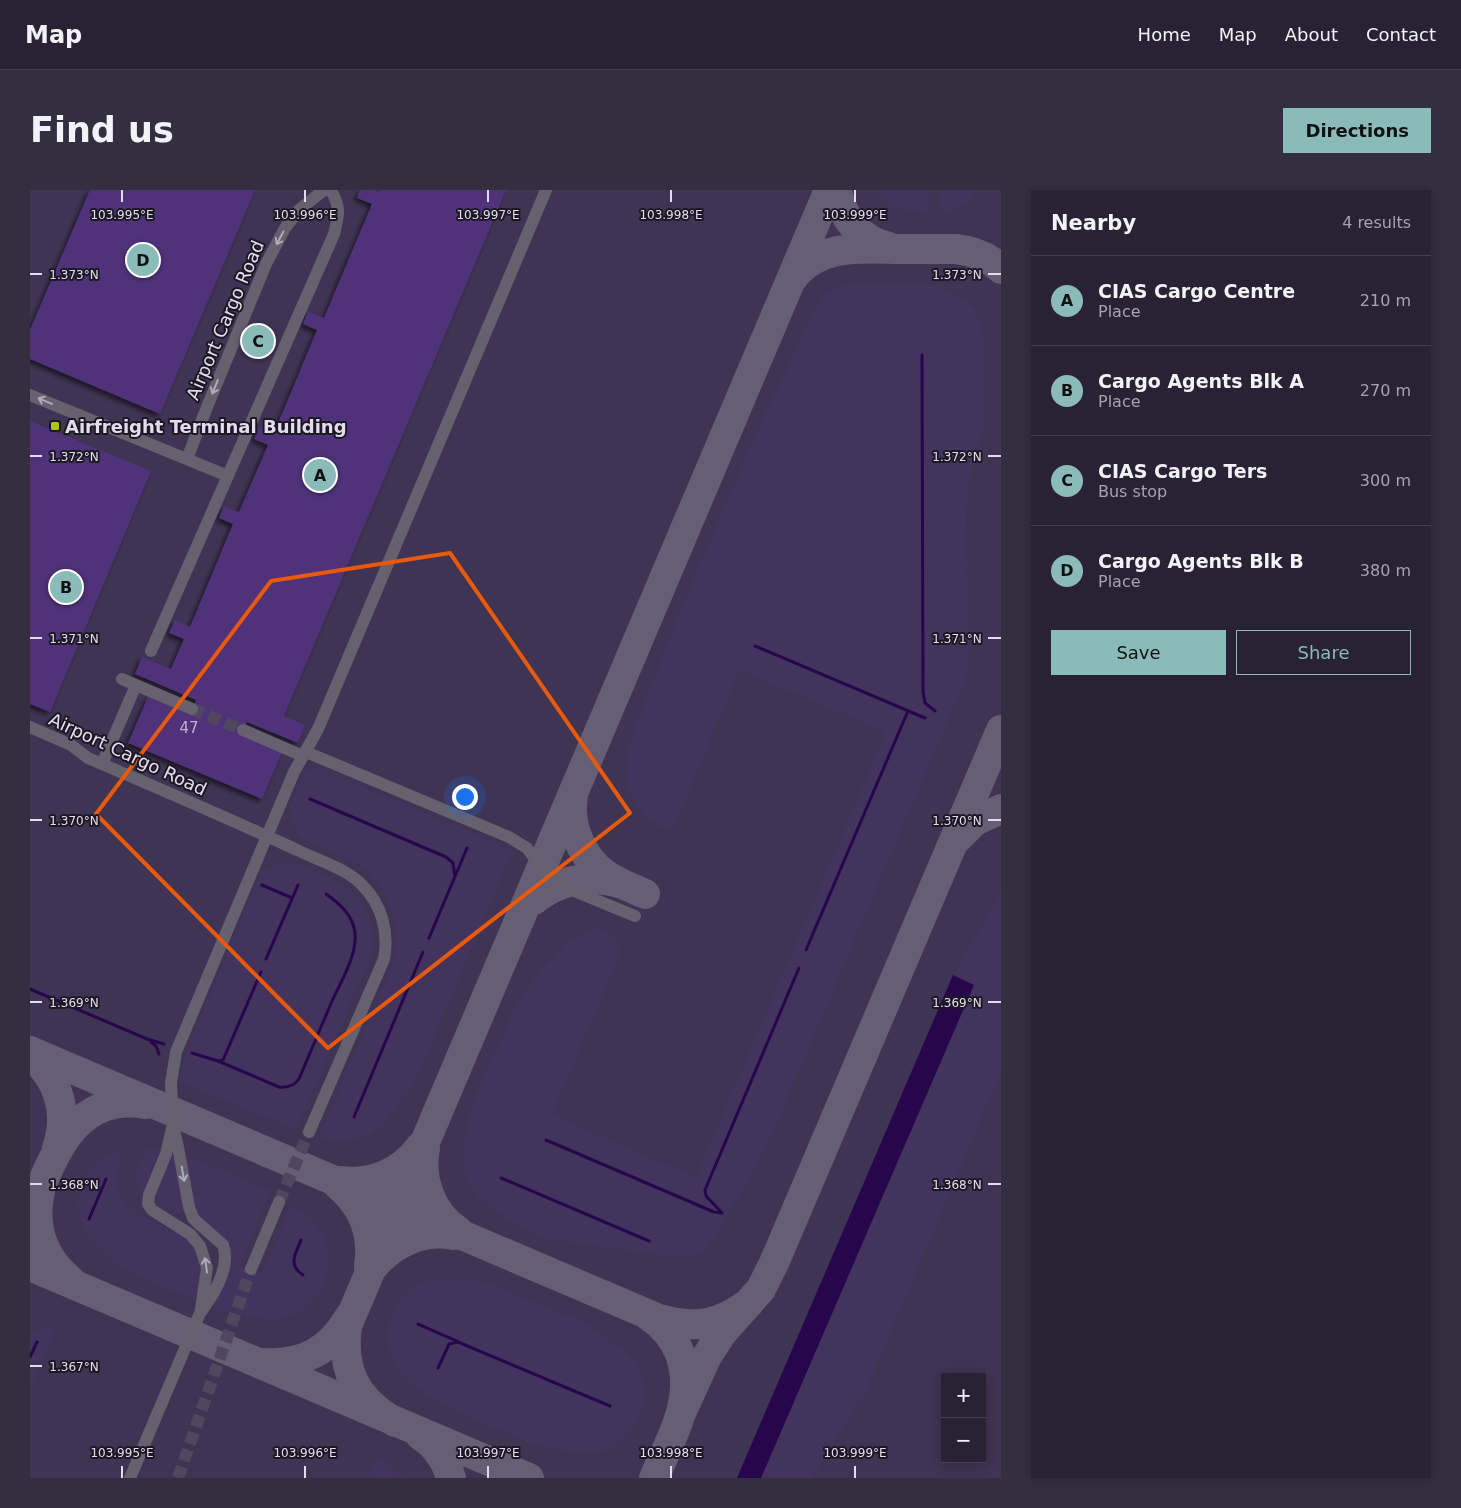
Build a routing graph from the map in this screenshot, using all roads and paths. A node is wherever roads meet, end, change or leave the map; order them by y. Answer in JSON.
{"nodes":[{"id":1,"x":324,"y":190,"type":"edge"},
{"id":2,"x":331,"y":190,"type":"edge"},
{"id":3,"x":546,"y":190,"type":"edge"},
{"id":4,"x":30,"y":395,"type":"edge"},
{"id":5,"x":187,"y":459,"type":"junction"},
{"id":6,"x":228,"y":476,"type":"junction"},
{"id":7,"x":151,"y":651,"type":"dead end"},
{"id":8,"x":122,"y":679,"type":"dead end"},
{"id":9,"x":136,"y":685,"type":"junction"},
{"id":10,"x":192,"y":709,"type":"tunnel mouth"},
{"id":11,"x":30,"y":727,"type":"edge"},
{"id":12,"x":243,"y":730,"type":"tunnel mouth"},
{"id":13,"x":305,"y":754,"type":"junction"},
{"id":14,"x":102,"y":764,"type":"junction"},
{"id":15,"x":267,"y":836,"type":"junction"},
{"id":16,"x":635,"y":916,"type":"dead end"},
{"id":17,"x":173,"y":1126,"type":"junction"},
{"id":18,"x":309,"y":1132,"type":"tunnel mouth"},
{"id":19,"x":279,"y":1202,"type":"tunnel mouth"},
{"id":20,"x":251,"y":1269,"type":"tunnel mouth"},
{"id":21,"x":200,"y":1313,"type":"junction"},
{"id":22,"x":130,"y":1478,"type":"edge"}],
"edges":[{"from":1,"to":5,"type":"lane","name":"Airport Cargo Road","one_way":true},
{"from":2,"to":6,"type":"lane"},
{"from":3,"to":13,"type":"lane"},
{"from":5,"to":4,"type":"lane","one_way":true},
{"from":5,"to":6,"type":"lane"},
{"from":6,"to":7,"type":"lane"},
{"from":8,"to":9,"type":"lane"},
{"from":9,"to":10,"type":"lane"},
{"from":9,"to":14,"type":"lane"},
{"from":11,"to":14,"type":"lane","name":"Airport Cargo Road"},
{"from":12,"to":13,"type":"lane"},
{"from":13,"to":15,"type":"lane"},
{"from":13,"to":16,"type":"lane"},
{"from":14,"to":15,"type":"lane","name":"Airport Cargo Road"},
{"from":15,"to":17,"type":"lane"},
{"from":15,"to":18,"type":"lane","name":"Airport Cargo Road"},
{"from":17,"to":21,"type":"lane","one_way":true},
{"from":21,"to":17,"type":"lane","one_way":true},
{"from":19,"to":20,"type":"lane"},
{"from":21,"to":22,"type":"lane"}]}
